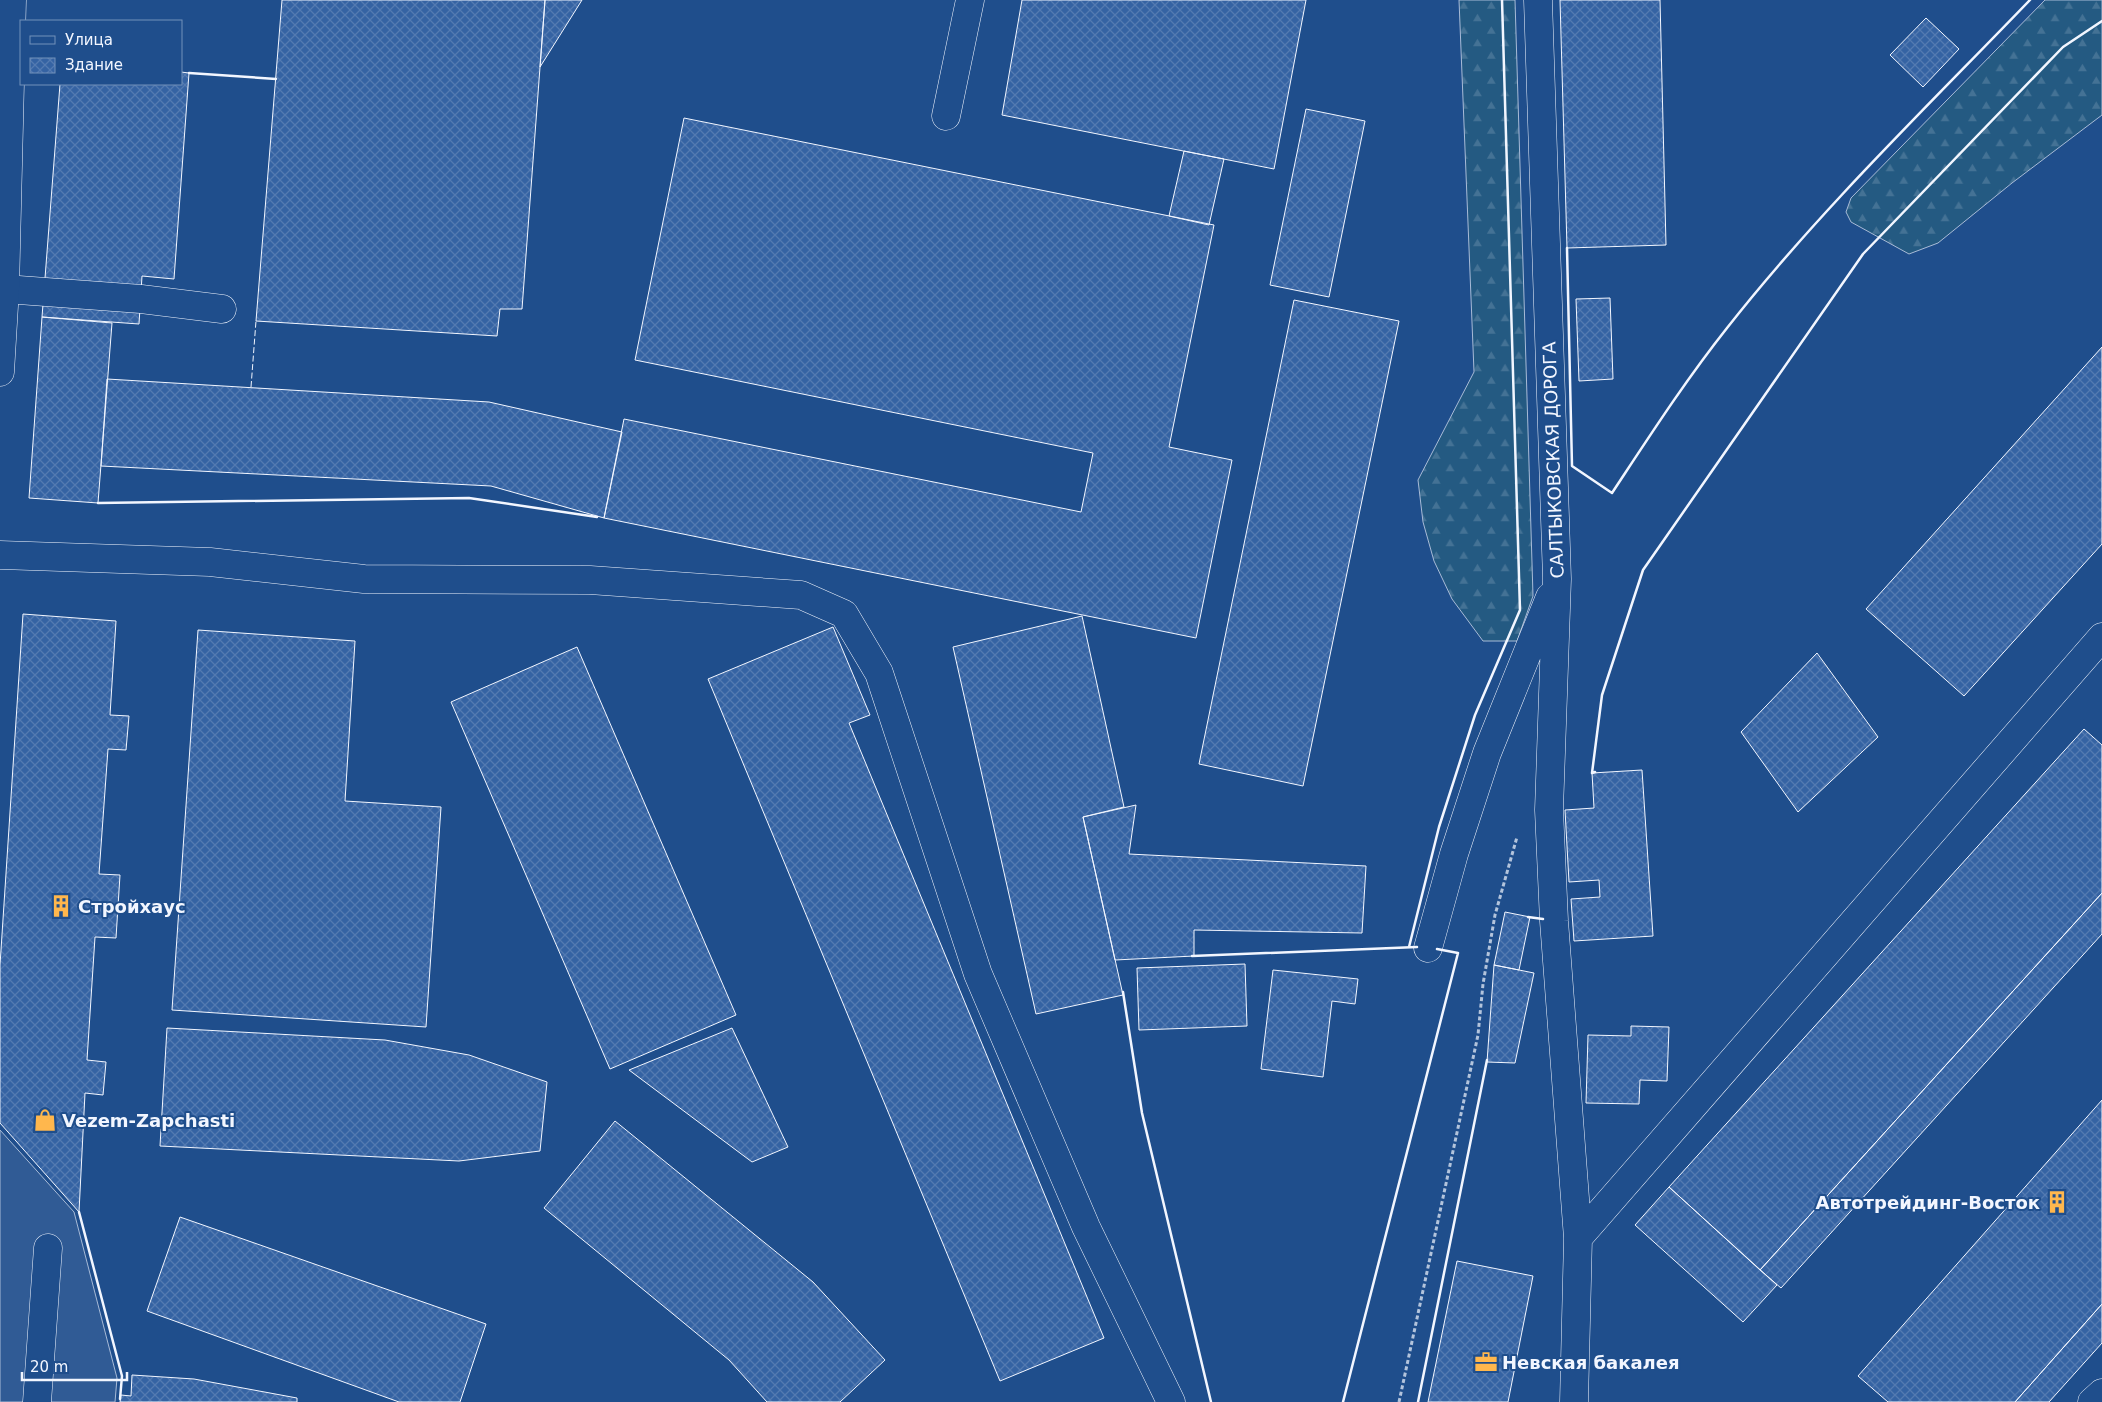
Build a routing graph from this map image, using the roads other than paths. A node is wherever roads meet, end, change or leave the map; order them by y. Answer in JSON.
{"nodes":[{"id":1,"x":12,"y":0,"type":"edge"},
{"id":2,"x":970,"y":0,"type":"edge"},
{"id":3,"x":1538,"y":0,"type":"edge"},
{"id":4,"x":946,"y":116,"type":"dead end"},
{"id":5,"x":5,"y":289,"type":"junction"},
{"id":6,"x":222,"y":309,"type":"dead end"},
{"id":7,"x":0,"y":372,"type":"edge"},
{"id":8,"x":0,"y":555,"type":"edge"},
{"id":9,"x":1557,"y":579,"type":"junction"},
{"id":10,"x":2102,"y":637,"type":"edge"},
{"id":11,"x":1428,"y":948,"type":"dead end"},
{"id":12,"x":1578,"y":1238,"type":"junction"},
{"id":13,"x":48,"y":1248,"type":"dead end"},
{"id":14,"x":2102,"y":1393,"type":"edge"},
{"id":15,"x":37,"y":1402,"type":"edge"},
{"id":16,"x":1171,"y":1402,"type":"edge"},
{"id":17,"x":1574,"y":1402,"type":"edge"},
{"id":18,"x":2092,"y":1402,"type":"edge"}],
"edges":[{"from":1,"to":5,"type":"street"},
{"from":2,"to":4,"type":"street"},
{"from":3,"to":9,"type":"street","name":"САЛТЫКОВСКАЯ ДОРОГА"},
{"from":5,"to":6,"type":"street"},
{"from":5,"to":7,"type":"street"},
{"from":8,"to":16,"type":"street"},
{"from":9,"to":11,"type":"street"},
{"from":9,"to":12,"type":"street","name":"САЛТЫКОВСКАЯ ДОРОГА"},
{"from":10,"to":12,"type":"street"},
{"from":12,"to":17,"type":"street","name":"САЛТЫКОВСКАЯ ДОРОГА"},
{"from":13,"to":15,"type":"street"},
{"from":14,"to":18,"type":"street"}]}
